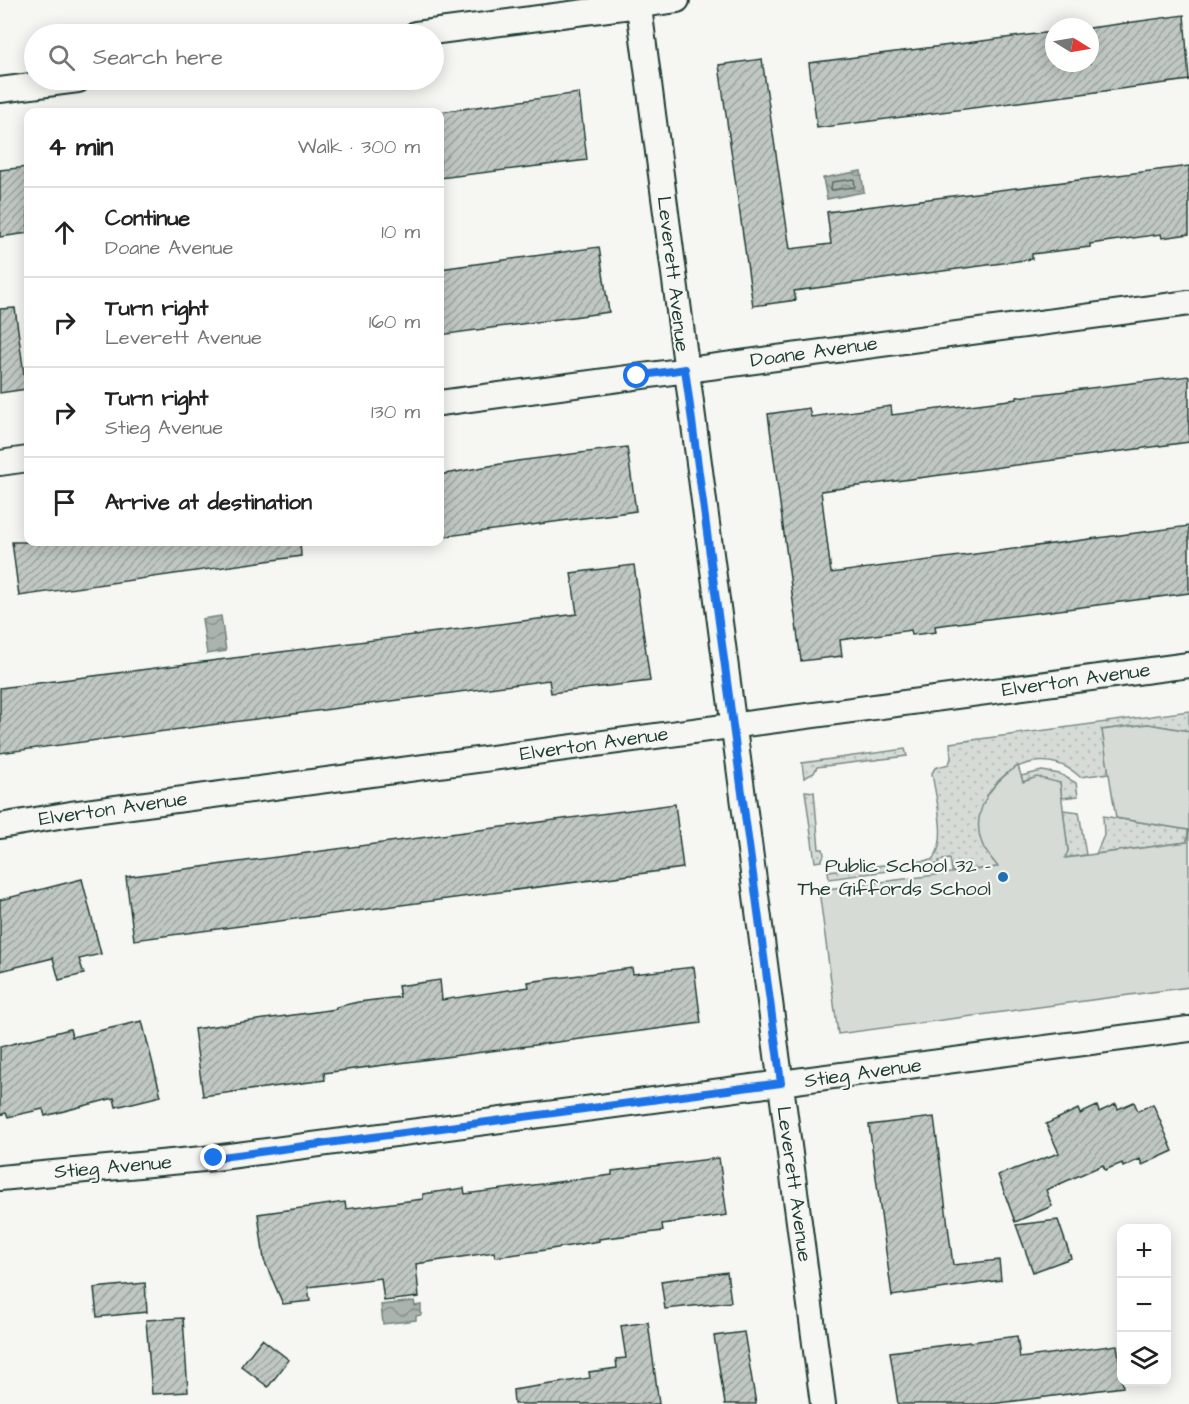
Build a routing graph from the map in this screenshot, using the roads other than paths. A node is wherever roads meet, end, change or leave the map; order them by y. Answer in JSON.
{"nodes":[{"id":1,"x":677,"y":0,"type":"edge"},
{"id":2,"x":638,"y":3,"type":"edge"},
{"id":3,"x":444,"y":30,"type":"edge"},
{"id":4,"x":24,"y":87,"type":"edge"},
{"id":5,"x":0,"y":90,"type":"edge"},
{"id":6,"x":1189,"y":303,"type":"edge"},
{"id":7,"x":685,"y":369,"type":"junction"},
{"id":8,"x":444,"y":402,"type":"edge"},
{"id":9,"x":24,"y":460,"type":"edge"},
{"id":10,"x":0,"y":463,"type":"edge"},
{"id":11,"x":1189,"y":665,"type":"edge"},
{"id":12,"x":733,"y":726,"type":"junction"},
{"id":13,"x":0,"y":826,"type":"edge"},
{"id":14,"x":1189,"y":1029,"type":"edge"},
{"id":15,"x":781,"y":1083,"type":"junction"},
{"id":16,"x":0,"y":1178,"type":"edge"},
{"id":17,"x":823,"y":1404,"type":"edge"}],
"edges":[{"from":1,"to":2,"type":"street"},
{"from":2,"to":3,"type":"street"},
{"from":2,"to":7,"type":"street","name":"Leverett Avenue"},
{"from":4,"to":5,"type":"street"},
{"from":6,"to":7,"type":"street","name":"Doane Avenue"},
{"from":7,"to":8,"type":"street","name":"Doane Avenue"},
{"from":7,"to":12,"type":"street","name":"Leverett Avenue"},
{"from":9,"to":10,"type":"street"},
{"from":11,"to":12,"type":"street","name":"Elverton Avenue"},
{"from":12,"to":13,"type":"street","name":"Elverton Avenue"},
{"from":12,"to":15,"type":"street","name":"Leverett Avenue"},
{"from":14,"to":15,"type":"street","name":"Stieg Avenue"},
{"from":15,"to":16,"type":"street","name":"Stieg Avenue"},
{"from":15,"to":17,"type":"street","name":"Leverett Avenue"}]}
